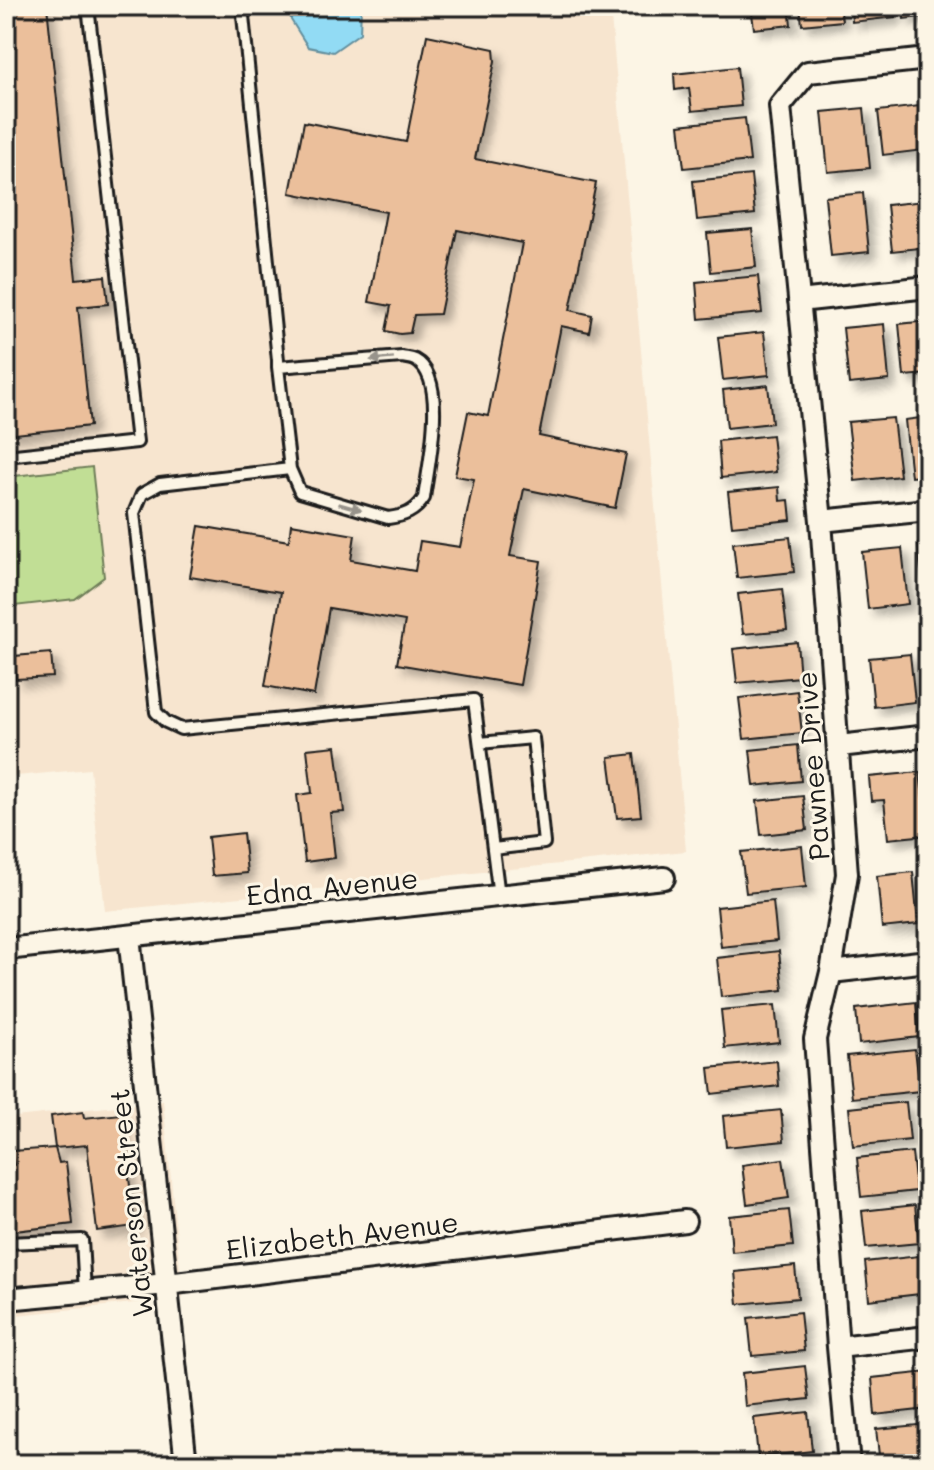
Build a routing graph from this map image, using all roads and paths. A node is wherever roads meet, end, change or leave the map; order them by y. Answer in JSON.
{"nodes":[{"id":1,"x":88,"y":6,"type":"edge"},
{"id":2,"x":242,"y":6,"type":"edge"},
{"id":3,"x":928,"y":59,"type":"edge"},
{"id":4,"x":928,"y":287,"type":"edge"},
{"id":5,"x":799,"y":301,"type":"junction"},
{"id":6,"x":278,"y":367,"type":"junction"},
{"id":7,"x":6,"y":456,"type":"edge"},
{"id":8,"x":290,"y":469,"type":"junction"},
{"id":9,"x":928,"y":510,"type":"edge"},
{"id":10,"x":821,"y":521,"type":"junction"},
{"id":11,"x":928,"y":736,"type":"edge"},
{"id":12,"x":480,"y":743,"type":"junction"},
{"id":13,"x":839,"y":746,"type":"junction"},
{"id":14,"x":493,"y":849,"type":"junction"},
{"id":15,"x":664,"y":878,"type":"dead end"},
{"id":16,"x":499,"y":896,"type":"junction"},
{"id":17,"x":129,"y":936,"type":"junction"},
{"id":18,"x":6,"y":949,"type":"edge"},
{"id":19,"x":928,"y":961,"type":"edge"},
{"id":20,"x":831,"y":972,"type":"junction"},
{"id":21,"x":685,"y":1221,"type":"dead end"},
{"id":22,"x":6,"y":1243,"type":"edge"},
{"id":23,"x":167,"y":1284,"type":"junction"},
{"id":24,"x":85,"y":1292,"type":"junction"},
{"id":25,"x":6,"y":1299,"type":"edge"},
{"id":26,"x":928,"y":1337,"type":"edge"},
{"id":27,"x":838,"y":1347,"type":"junction"},
{"id":28,"x":186,"y":1464,"type":"edge"},
{"id":29,"x":849,"y":1464,"type":"edge"}],
"edges":[{"from":1,"to":7,"type":"lane"},
{"from":2,"to":6,"type":"lane"},
{"from":3,"to":5,"type":"street","name":"Pawnee Drive"},
{"from":4,"to":5,"type":"street"},
{"from":5,"to":10,"type":"street","name":"Pawnee Drive"},
{"from":6,"to":8,"type":"lane"},
{"from":8,"to":6,"type":"lane","one_way":true},
{"from":8,"to":12,"type":"lane"},
{"from":9,"to":10,"type":"street"},
{"from":10,"to":13,"type":"street","name":"Pawnee Drive"},
{"from":11,"to":13,"type":"street"},
{"from":12,"to":14,"type":"lane"},
{"from":12,"to":14,"type":"lane"},
{"from":13,"to":20,"type":"street","name":"Pawnee Drive"},
{"from":14,"to":16,"type":"lane"},
{"from":15,"to":16,"type":"street","name":"Edna Avenue"},
{"from":16,"to":17,"type":"street","name":"Edna Avenue"},
{"from":17,"to":18,"type":"street","name":"Edna Avenue"},
{"from":17,"to":23,"type":"street","name":"Waterson Street"},
{"from":19,"to":20,"type":"street"},
{"from":20,"to":27,"type":"street","name":"Pawnee Drive"},
{"from":21,"to":23,"type":"street","name":"Elizabeth Avenue"},
{"from":22,"to":24,"type":"lane"},
{"from":23,"to":24,"type":"street","name":"Elizabeth Avenue"},
{"from":23,"to":28,"type":"street","name":"Waterson Street"},
{"from":24,"to":25,"type":"street","name":"Elizabeth Avenue"},
{"from":26,"to":27,"type":"street"},
{"from":27,"to":29,"type":"street","name":"Pawnee Drive"}]}
